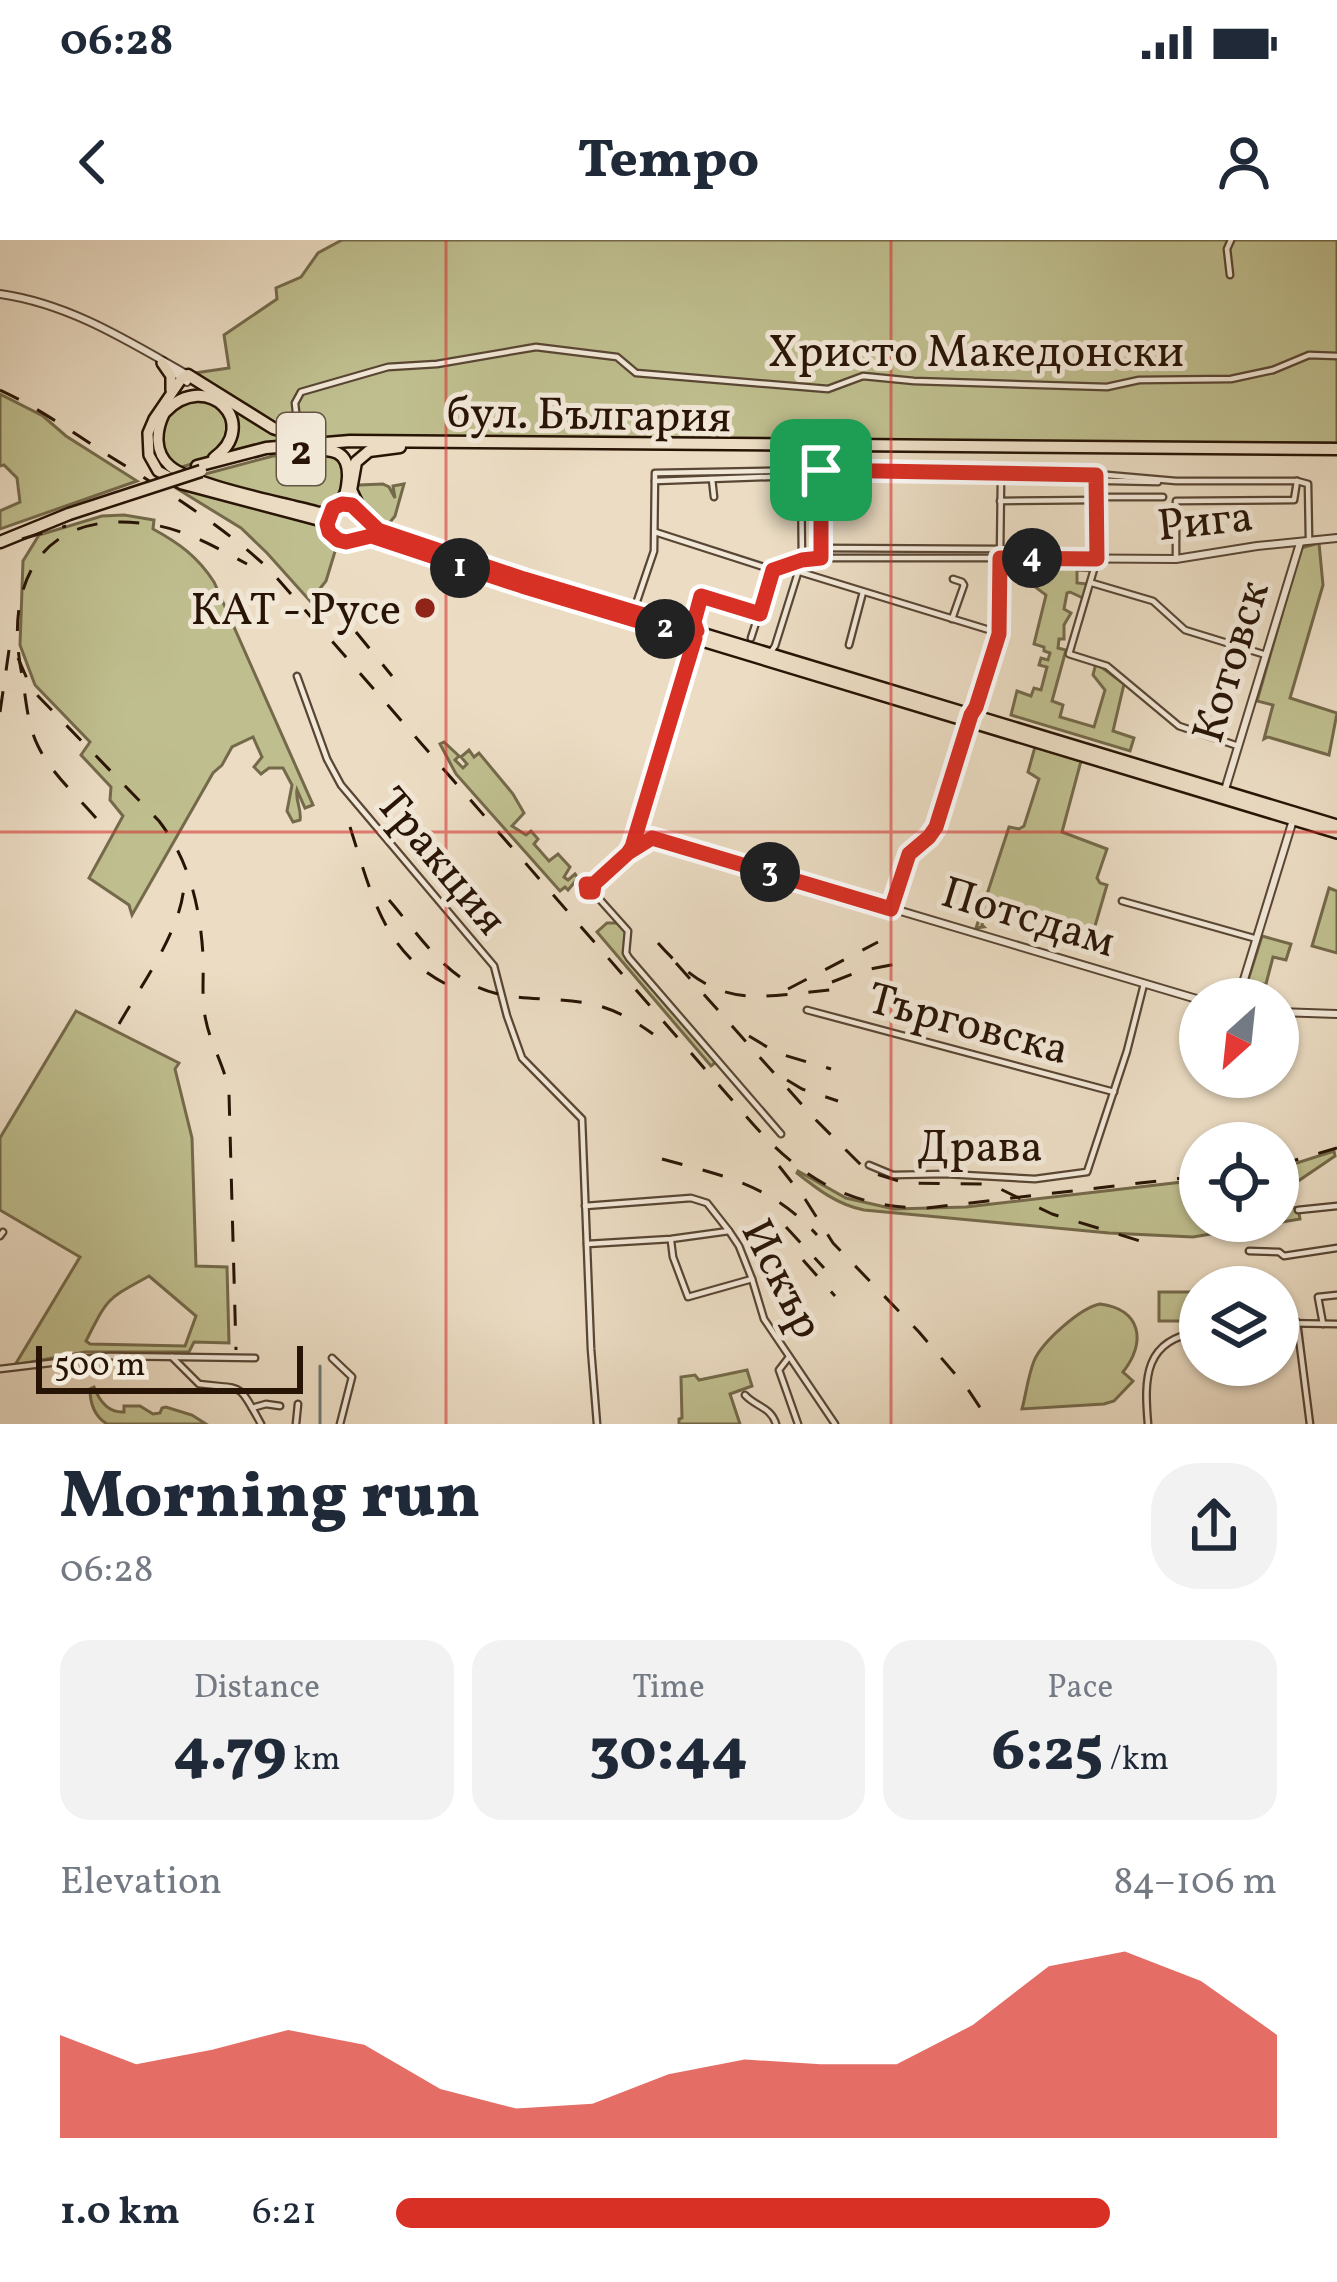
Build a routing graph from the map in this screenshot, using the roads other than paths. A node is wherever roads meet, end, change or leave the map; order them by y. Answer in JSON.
{"nodes":[{"id":1,"x":1231,"y":240,"type":"edge"},
{"id":2,"x":1230,"y":274,"type":"dead end"},
{"id":3,"x":0,"y":294,"type":"edge"},
{"id":4,"x":143,"y":350,"type":"junction"},
{"id":5,"x":1337,"y":356,"type":"edge"},
{"id":6,"x":162,"y":363,"type":"junction"},
{"id":7,"x":186,"y":378,"type":"junction"},
{"id":8,"x":213,"y":398,"type":"junction"},
{"id":9,"x":166,"y":405,"type":"junction"},
{"id":10,"x":317,"y":440,"type":"junction"},
{"id":11,"x":340,"y":441,"type":"junction"},
{"id":12,"x":403,"y":447,"type":"junction"},
{"id":13,"x":301,"y":449,"type":"junction"},
{"id":14,"x":1337,"y":452,"type":"edge"},
{"id":15,"x":199,"y":468,"type":"junction"},
{"id":16,"x":801,"y":472,"type":"junction"},
{"id":17,"x":821,"y":472,"type":"junction"},
{"id":18,"x":712,"y":475,"type":"junction"},
{"id":19,"x":1002,"y":476,"type":"junction"},
{"id":20,"x":1096,"y":477,"type":"junction"},
{"id":21,"x":1297,"y":481,"type":"junction"},
{"id":22,"x":714,"y":497,"type":"dead end"},
{"id":23,"x":1163,"y":497,"type":"dead end"},
{"id":24,"x":1097,"y":498,"type":"junction"},
{"id":25,"x":1000,"y":501,"type":"junction"},
{"id":26,"x":335,"y":507,"type":"junction"},
{"id":27,"x":361,"y":511,"type":"junction"},
{"id":28,"x":328,"y":529,"type":"junction"},
{"id":29,"x":656,"y":532,"type":"junction"},
{"id":30,"x":0,"y":537,"type":"edge"},
{"id":31,"x":358,"y":537,"type":"junction"},
{"id":32,"x":1337,"y":538,"type":"edge"},
{"id":33,"x":1305,"y":543,"type":"junction"},
{"id":34,"x":822,"y":548,"type":"junction"},
{"id":35,"x":1000,"y":554,"type":"junction"},
{"id":36,"x":821,"y":558,"type":"junction"},
{"id":37,"x":1097,"y":559,"type":"junction"},
{"id":38,"x":1176,"y":559,"type":"junction"},
{"id":39,"x":802,"y":560,"type":"junction"},
{"id":40,"x":773,"y":570,"type":"junction"},
{"id":41,"x":800,"y":572,"type":"junction"},
{"id":42,"x":953,"y":579,"type":"dead end"},
{"id":43,"x":523,"y":583,"type":"junction"},
{"id":44,"x":1090,"y":583,"type":"junction"},
{"id":45,"x":863,"y":592,"type":"junction"},
{"id":46,"x":636,"y":604,"type":"dead end"},
{"id":47,"x":760,"y":614,"type":"junction"},
{"id":48,"x":952,"y":619,"type":"junction"},
{"id":49,"x":999,"y":634,"type":"junction"},
{"id":50,"x":696,"y":635,"type":"junction"},
{"id":51,"x":752,"y":638,"type":"dead end"},
{"id":52,"x":849,"y":645,"type":"dead end"},
{"id":53,"x":772,"y":650,"type":"junction"},
{"id":54,"x":1267,"y":655,"type":"junction"},
{"id":55,"x":297,"y":676,"type":"dead end"},
{"id":56,"x":974,"y":717,"type":"junction"},
{"id":57,"x":1238,"y":746,"type":"junction"},
{"id":58,"x":1224,"y":795,"type":"junction"},
{"id":59,"x":1293,"y":820,"type":"junction"},
{"id":60,"x":640,"y":821,"type":"junction"},
{"id":61,"x":1337,"y":830,"type":"edge"},
{"id":62,"x":656,"y":838,"type":"junction"},
{"id":63,"x":628,"y":853,"type":"junction"},
{"id":64,"x":594,"y":888,"type":"joint"},
{"id":65,"x":1122,"y":901,"type":"dead end"},
{"id":66,"x":891,"y":909,"type":"junction"},
{"id":67,"x":1257,"y":939,"type":"junction"},
{"id":68,"x":1245,"y":978,"type":"edge"},
{"id":69,"x":1144,"y":984,"type":"junction"},
{"id":70,"x":1179,"y":994,"type":"edge"},
{"id":71,"x":808,"y":1010,"type":"dead end"},
{"id":72,"x":1299,"y":1013,"type":"edge"},
{"id":73,"x":1337,"y":1014,"type":"edge"},
{"id":74,"x":1114,"y":1092,"type":"junction"},
{"id":75,"x":782,"y":1134,"type":"dead end"},
{"id":76,"x":869,"y":1166,"type":"dead end"},
{"id":77,"x":585,"y":1206,"type":"junction"},
{"id":78,"x":1337,"y":1206,"type":"edge"},
{"id":79,"x":1299,"y":1210,"type":"edge"},
{"id":80,"x":729,"y":1231,"type":"junction"},
{"id":81,"x":671,"y":1239,"type":"junction"},
{"id":82,"x":587,"y":1244,"type":"junction"},
{"id":83,"x":1337,"y":1248,"type":"edge"},
{"id":84,"x":1249,"y":1251,"type":"dead end"},
{"id":85,"x":752,"y":1279,"type":"junction"},
{"id":86,"x":1337,"y":1295,"type":"edge"},
{"id":87,"x":1299,"y":1322,"type":"edge"},
{"id":88,"x":1323,"y":1324,"type":"junction"},
{"id":89,"x":1337,"y":1324,"type":"edge"},
{"id":90,"x":1179,"y":1337,"type":"edge"},
{"id":91,"x":1299,"y":1338,"type":"edge"},
{"id":92,"x":172,"y":1357,"type":"junction"},
{"id":93,"x":789,"y":1357,"type":"junction"},
{"id":94,"x":255,"y":1358,"type":"dead end"},
{"id":95,"x":332,"y":1358,"type":"dead end"},
{"id":96,"x":0,"y":1369,"type":"edge"},
{"id":97,"x":745,"y":1395,"type":"dead end"},
{"id":98,"x":298,"y":1404,"type":"dead end"},
{"id":99,"x":280,"y":1406,"type":"dead end"},
{"id":100,"x":252,"y":1408,"type":"junction"},
{"id":101,"x":261,"y":1424,"type":"edge"},
{"id":102,"x":296,"y":1424,"type":"edge"},
{"id":103,"x":340,"y":1424,"type":"edge"},
{"id":104,"x":597,"y":1424,"type":"edge"},
{"id":105,"x":776,"y":1424,"type":"edge"},
{"id":106,"x":798,"y":1424,"type":"edge"},
{"id":107,"x":835,"y":1424,"type":"edge"},
{"id":108,"x":1148,"y":1424,"type":"edge"},
{"id":109,"x":1310,"y":1424,"type":"edge"}],
"edges":[{"from":1,"to":2,"type":"street"},
{"from":3,"to":4,"type":"street"},
{"from":4,"to":6,"type":"street"},
{"from":4,"to":7,"type":"street"},
{"from":5,"to":10,"type":"street","name":"Христо Македонски"},
{"from":6,"to":7,"type":"street"},
{"from":6,"to":9,"type":"main road"},
{"from":7,"to":8,"type":"highway"},
{"from":7,"to":9,"type":"main road"},
{"from":7,"to":10,"type":"highway"},
{"from":8,"to":9,"type":"highway"},
{"from":8,"to":15,"type":"highway"},
{"from":9,"to":26,"type":"main road"},
{"from":9,"to":28,"type":"main road"},
{"from":10,"to":11,"type":"highway"},
{"from":11,"to":14,"type":"highway","name":"бул. България","number":"2"},
{"from":11,"to":15,"type":"highway","name":"бул. България","number":"2"},
{"from":12,"to":13,"type":"highway","name":"бул. България","number":"2"},
{"from":12,"to":14,"type":"highway","name":"бул. България","number":"2"},
{"from":12,"to":27,"type":"highway"},
{"from":13,"to":15,"type":"highway","name":"бул. България","number":"2"},
{"from":13,"to":26,"type":"highway"},
{"from":15,"to":30,"type":"highway","name":"бул. България","number":"2","bridge":true},
{"from":16,"to":17,"type":"street"},
{"from":16,"to":18,"type":"street"},
{"from":16,"to":39,"type":"street"},
{"from":17,"to":19,"type":"street"},
{"from":17,"to":34,"type":"street"},
{"from":18,"to":22,"type":"street"},
{"from":18,"to":29,"type":"street"},
{"from":19,"to":20,"type":"street"},
{"from":19,"to":25,"type":"street"},
{"from":20,"to":21,"type":"street"},
{"from":20,"to":24,"type":"street"},
{"from":21,"to":33,"type":"street","name":"Котовск"},
{"from":21,"to":38,"type":"street"},
{"from":23,"to":24,"type":"street"},
{"from":24,"to":25,"type":"street"},
{"from":24,"to":37,"type":"street"},
{"from":25,"to":35,"type":"street"},
{"from":26,"to":27,"type":"main road"},
{"from":26,"to":28,"type":"main road"},
{"from":27,"to":31,"type":"main road"},
{"from":27,"to":43,"type":"main road"},
{"from":28,"to":31,"type":"main road"},
{"from":29,"to":40,"type":"street"},
{"from":29,"to":46,"type":"street"},
{"from":31,"to":43,"type":"main road"},
{"from":32,"to":33,"type":"street","name":"Рига"},
{"from":33,"to":38,"type":"street","name":"Рига"},
{"from":33,"to":54,"type":"street","name":"Котовск"},
{"from":34,"to":35,"type":"street"},
{"from":34,"to":36,"type":"street"},
{"from":35,"to":36,"type":"street","name":"Рига"},
{"from":35,"to":37,"type":"street","name":"Рига"},
{"from":35,"to":49,"type":"street"},
{"from":36,"to":39,"type":"street","name":"Рига"},
{"from":37,"to":38,"type":"street","name":"Рига"},
{"from":37,"to":44,"type":"street"},
{"from":39,"to":40,"type":"street","name":"Рига"},
{"from":39,"to":41,"type":"street"},
{"from":40,"to":47,"type":"street"},
{"from":41,"to":45,"type":"street"},
{"from":41,"to":53,"type":"street"},
{"from":42,"to":48,"type":"street"},
{"from":43,"to":50,"type":"main road"},
{"from":44,"to":54,"type":"street"},
{"from":44,"to":57,"type":"street"},
{"from":45,"to":48,"type":"street"},
{"from":45,"to":52,"type":"street"},
{"from":47,"to":50,"type":"street"},
{"from":47,"to":51,"type":"street"},
{"from":48,"to":49,"type":"street"},
{"from":49,"to":56,"type":"street"},
{"from":50,"to":53,"type":"main road"},
{"from":50,"to":56,"type":"main road"},
{"from":50,"to":60,"type":"street"},
{"from":53,"to":56,"type":"main road"},
{"from":54,"to":57,"type":"street","name":"Котовск"},
{"from":55,"to":77,"type":"street","name":"Тракция"},
{"from":56,"to":58,"type":"main road"},
{"from":56,"to":66,"type":"street"},
{"from":57,"to":58,"type":"street","name":"Котовск"},
{"from":58,"to":59,"type":"main road"},
{"from":58,"to":61,"type":"main road"},
{"from":59,"to":61,"type":"main road"},
{"from":59,"to":67,"type":"street"},
{"from":60,"to":62,"type":"street","name":"Потсдам"},
{"from":60,"to":63,"type":"street"},
{"from":62,"to":63,"type":"street"},
{"from":62,"to":66,"type":"street","name":"Потсдам"},
{"from":63,"to":64,"type":"street"},
{"from":64,"to":75,"type":"street"},
{"from":65,"to":67,"type":"street"},
{"from":66,"to":69,"type":"street","name":"Потсдам"},
{"from":67,"to":68,"type":"street"},
{"from":69,"to":70,"type":"street","name":"Потсдам"},
{"from":69,"to":74,"type":"street"},
{"from":71,"to":74,"type":"street","name":"Търговска"},
{"from":72,"to":73,"type":"street"},
{"from":74,"to":76,"type":"street","name":"Драва"},
{"from":77,"to":80,"type":"street","name":"Искър"},
{"from":77,"to":82,"type":"street","name":"Тракция"},
{"from":78,"to":79,"type":"street"},
{"from":80,"to":81,"type":"street"},
{"from":80,"to":85,"type":"street","name":"Искър"},
{"from":81,"to":82,"type":"street"},
{"from":81,"to":85,"type":"street"},
{"from":82,"to":104,"type":"street","name":"Тракция"},
{"from":83,"to":84,"type":"street"},
{"from":85,"to":93,"type":"street","name":"Искър"},
{"from":86,"to":88,"type":"street"},
{"from":87,"to":88,"type":"street"},
{"from":88,"to":89,"type":"street"},
{"from":90,"to":108,"type":"street"},
{"from":91,"to":109,"type":"street"},
{"from":92,"to":94,"type":"street"},
{"from":92,"to":96,"type":"street"},
{"from":92,"to":100,"type":"street"},
{"from":93,"to":106,"type":"street"},
{"from":93,"to":107,"type":"street","name":"Искър"},
{"from":95,"to":103,"type":"street"},
{"from":97,"to":105,"type":"street"},
{"from":98,"to":102,"type":"street"},
{"from":99,"to":100,"type":"street"},
{"from":100,"to":101,"type":"street"}]}
